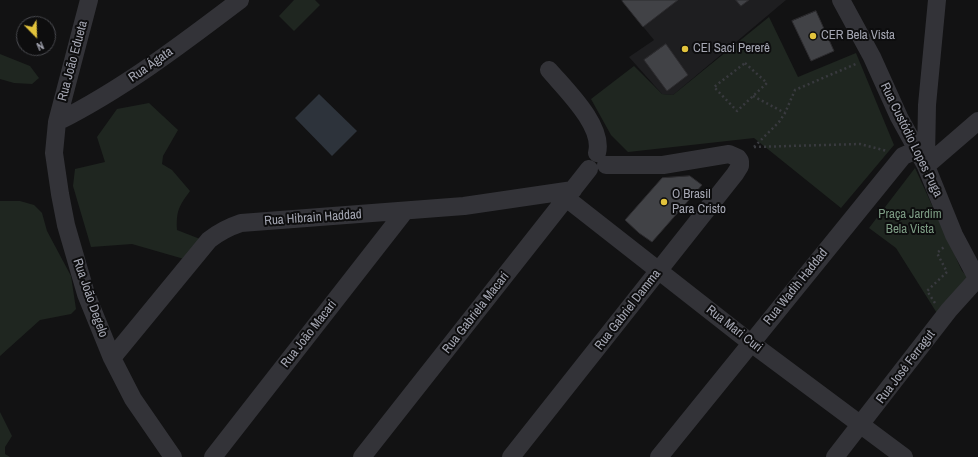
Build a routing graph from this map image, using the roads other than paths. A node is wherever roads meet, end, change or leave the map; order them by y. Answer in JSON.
{"nodes":[{"id":1,"x":89,"y":0,"type":"edge"},
{"id":2,"x":218,"y":0,"type":"edge"},
{"id":3,"x":240,"y":0,"type":"edge"},
{"id":4,"x":841,"y":0,"type":"edge"},
{"id":5,"x":937,"y":0,"type":"edge"},
{"id":6,"x":214,"y":20,"type":"junction"},
{"id":7,"x":549,"y":70,"type":"dead end"},
{"id":8,"x":927,"y":105,"type":"junction"},
{"id":9,"x":899,"y":117,"type":"junction"},
{"id":10,"x":57,"y":122,"type":"junction"},
{"id":11,"x":978,"y":122,"type":"edge"},
{"id":12,"x":915,"y":151,"type":"junction"},
{"id":13,"x":602,"y":159,"type":"junction"},
{"id":14,"x":926,"y":166,"type":"junction"},
{"id":15,"x":570,"y":194,"type":"junction"},
{"id":16,"x":405,"y":211,"type":"junction"},
{"id":17,"x":659,"y":270,"type":"junction"},
{"id":18,"x":976,"y":271,"type":"edge"},
{"id":19,"x":751,"y":343,"type":"junction"},
{"id":20,"x":112,"y":358,"type":"junction"},
{"id":21,"x":861,"y":425,"type":"junction"},
{"id":22,"x":173,"y":457,"type":"edge"},
{"id":23,"x":213,"y":457,"type":"edge"},
{"id":24,"x":362,"y":457,"type":"edge"},
{"id":25,"x":510,"y":457,"type":"edge"},
{"id":26,"x":659,"y":457,"type":"edge"},
{"id":27,"x":835,"y":457,"type":"edge"},
{"id":28,"x":904,"y":457,"type":"edge"}],
"edges":[{"from":1,"to":10,"type":"street","name":"Rua João Edueta"},
{"from":2,"to":6,"type":"street"},
{"from":3,"to":6,"type":"street","name":"Rua Ágata"},
{"from":4,"to":9,"type":"street","name":"Rua Custódio Lopes Puga"},
{"from":5,"to":8,"type":"street"},
{"from":6,"to":10,"type":"street","name":"Rua Ágata"},
{"from":7,"to":13,"type":"street"},
{"from":8,"to":9,"type":"street"},
{"from":8,"to":12,"type":"street"},
{"from":9,"to":12,"type":"street","name":"Rua Custódio Lopes Puga"},
{"from":10,"to":20,"type":"street","name":"Rua João Degelo"},
{"from":11,"to":14,"type":"street"},
{"from":12,"to":14,"type":"street","name":"Rua Custódio Lopes Puga"},
{"from":12,"to":19,"type":"street","name":"Rua Wadih Haddad"},
{"from":13,"to":15,"type":"street","name":"Rua Gabriela Macari"},
{"from":13,"to":17,"type":"street","name":"Rua Gabriel Damma"},
{"from":14,"to":18,"type":"street","name":"Rua Custódio Lopes Puga"},
{"from":15,"to":16,"type":"street","name":"Rua Hibrain Haddad"},
{"from":15,"to":17,"type":"street","name":"Rua Mari Curi"},
{"from":15,"to":24,"type":"street","name":"Rua Gabriela Macari"},
{"from":16,"to":20,"type":"street","name":"Rua Hibrain Haddad"},
{"from":16,"to":23,"type":"street","name":"Rua João Macari"},
{"from":17,"to":19,"type":"street","name":"Rua Mari Curi"},
{"from":17,"to":25,"type":"street","name":"Rua Gabriel Damma"},
{"from":18,"to":21,"type":"street","name":"Rua José Ferragut"},
{"from":19,"to":21,"type":"street","name":"Rua Mari Curi"},
{"from":19,"to":26,"type":"street","name":"Rua Wadih Haddad"},
{"from":20,"to":22,"type":"street","name":"Rua João Degelo"},
{"from":21,"to":27,"type":"street","name":"Rua José Ferragut"},
{"from":21,"to":28,"type":"street","name":"Rua Mari Curi"}]}
